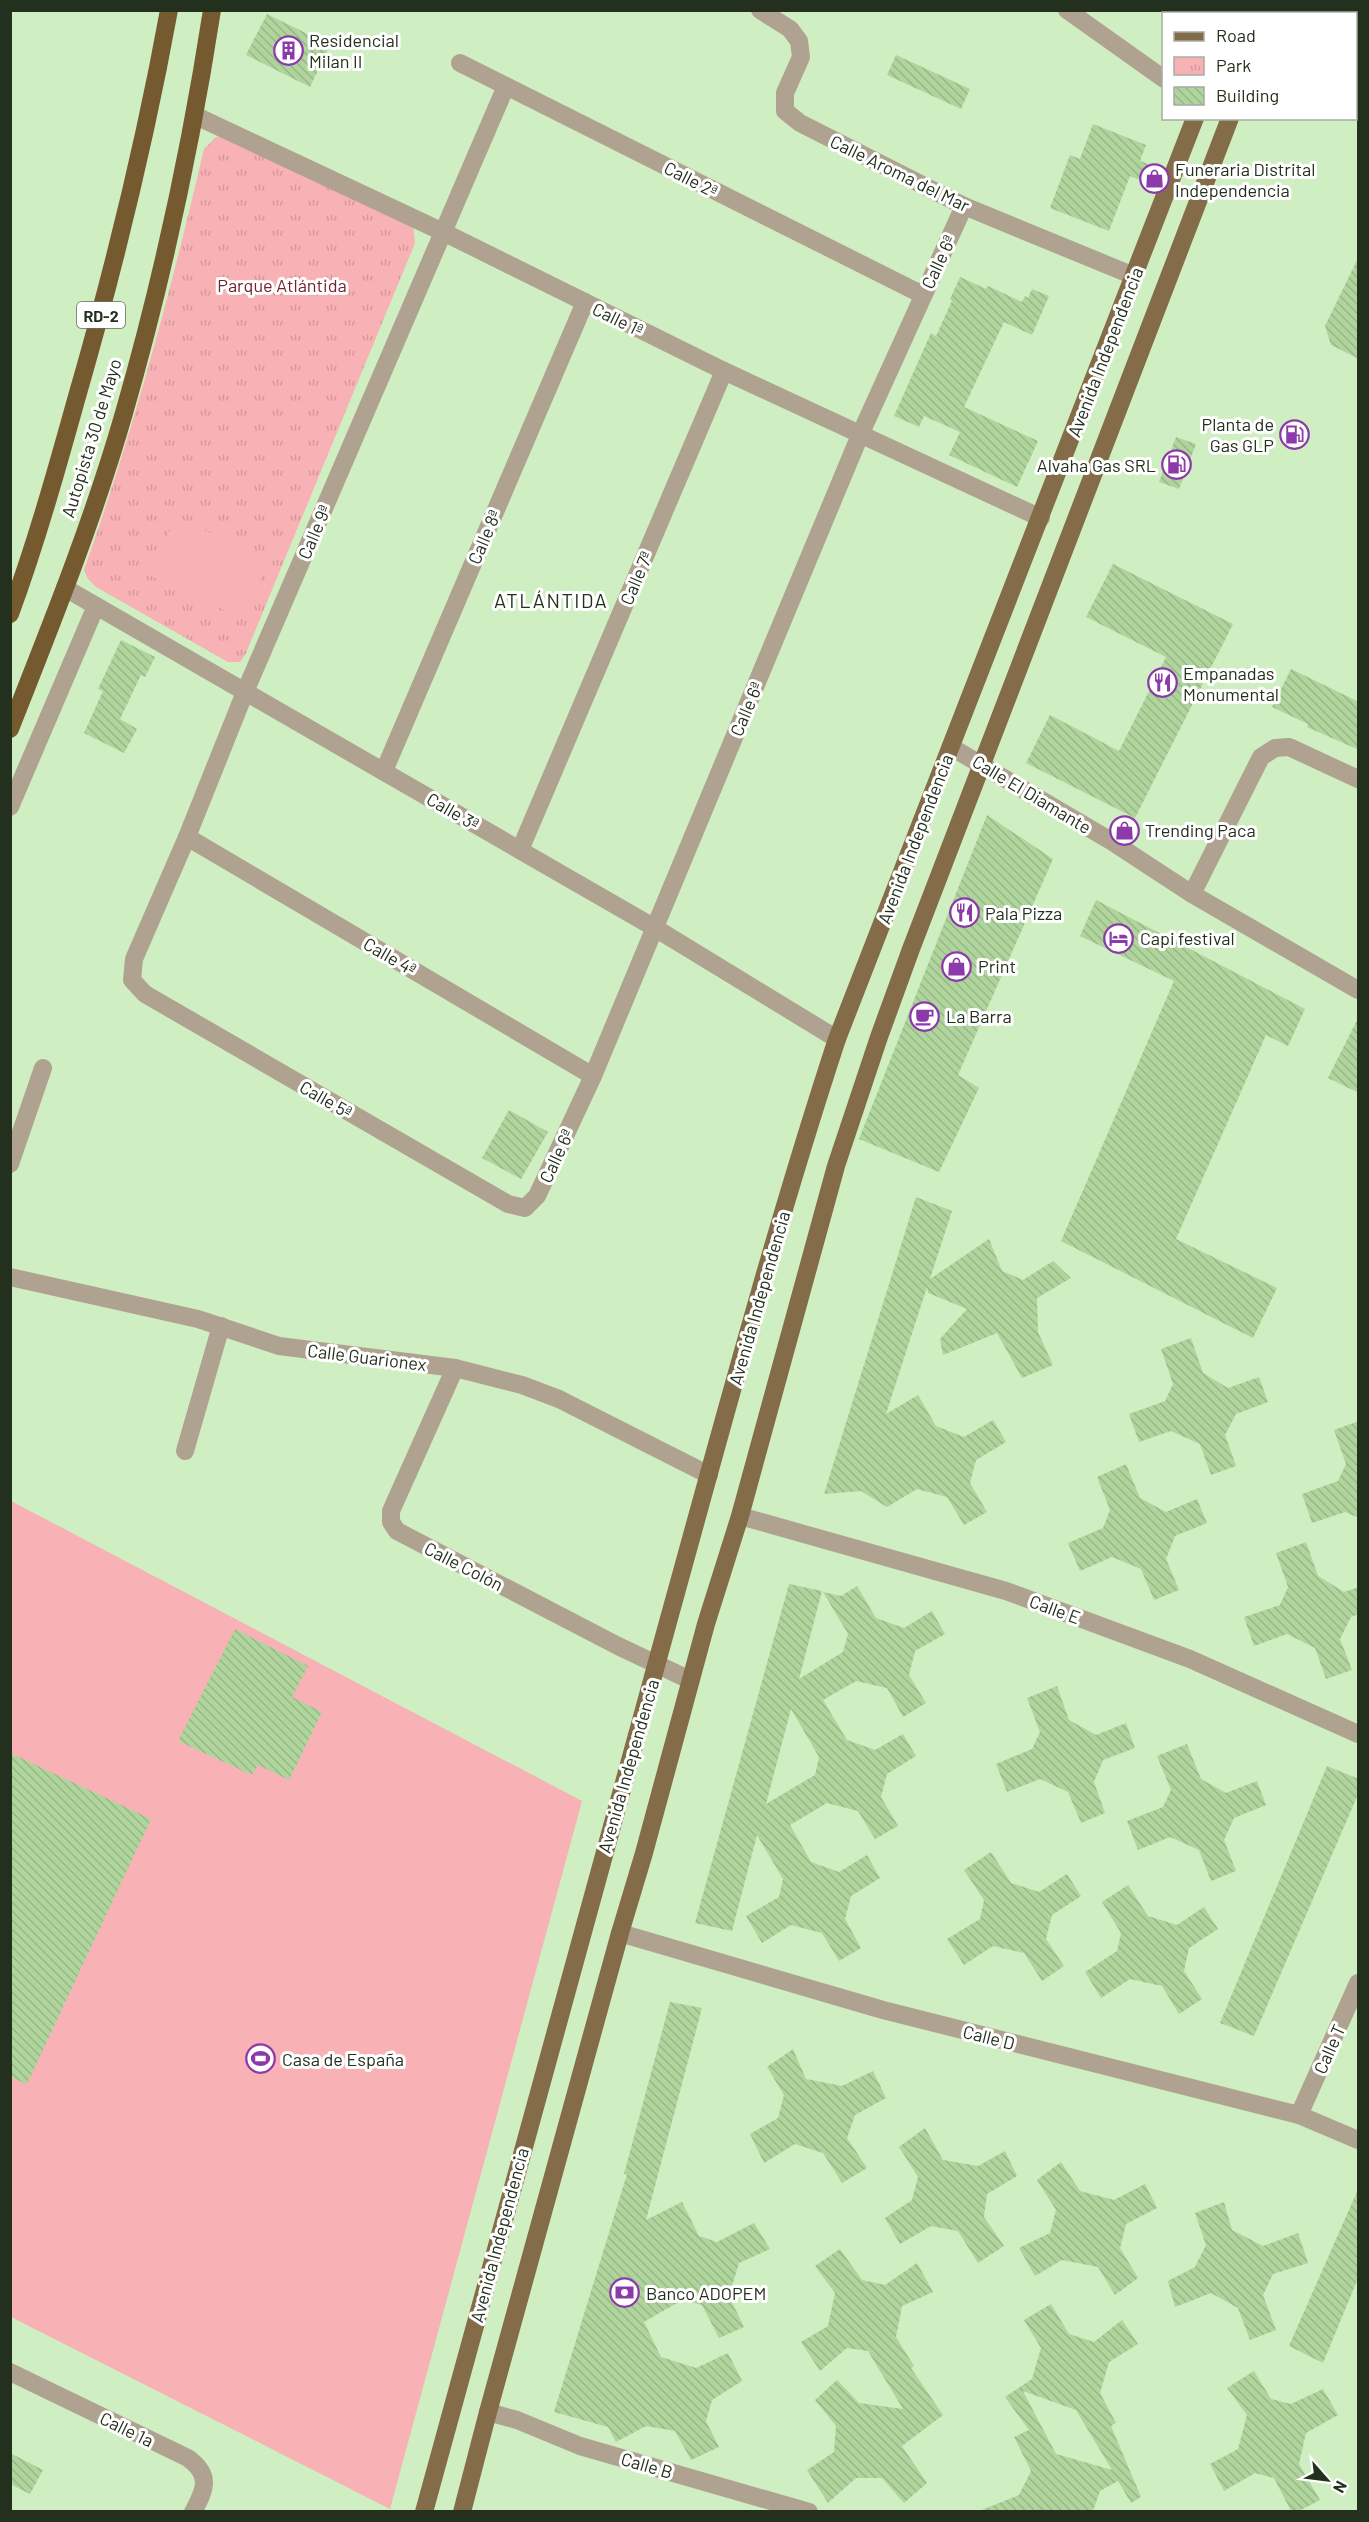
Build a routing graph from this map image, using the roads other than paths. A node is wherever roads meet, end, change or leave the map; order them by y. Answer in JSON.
{"nodes":[{"id":1,"x":169,"y":10,"type":"edge"},
{"id":2,"x":212,"y":10,"type":"edge"},
{"id":3,"x":760,"y":10,"type":"edge"},
{"id":4,"x":1067,"y":10,"type":"edge"},
{"id":5,"x":460,"y":63,"type":"dead end"},
{"id":6,"x":1162,"y":78,"type":"edge"},
{"id":7,"x":506,"y":86,"type":"junction"},
{"id":8,"x":196,"y":117,"type":"junction"},
{"id":9,"x":1194,"y":120,"type":"edge"},
{"id":10,"x":1229,"y":120,"type":"edge"},
{"id":11,"x":964,"y":206,"type":"junction"},
{"id":12,"x":443,"y":232,"type":"junction"},
{"id":13,"x":1134,"y":276,"type":"junction"},
{"id":14,"x":923,"y":296,"type":"junction"},
{"id":15,"x":585,"y":302,"type":"junction"},
{"id":16,"x":724,"y":371,"type":"junction"},
{"id":17,"x":860,"y":435,"type":"junction"},
{"id":18,"x":1041,"y":518,"type":"junction"},
{"id":19,"x":65,"y":588,"type":"junction"},
{"id":20,"x":96,"y":606,"type":"junction"},
{"id":21,"x":10,"y":614,"type":"edge"},
{"id":22,"x":245,"y":692,"type":"junction"},
{"id":23,"x":10,"y":729,"type":"edge"},
{"id":24,"x":951,"y":747,"type":"junction"},
{"id":25,"x":983,"y":764,"type":"junction"},
{"id":26,"x":384,"y":771,"type":"junction"},
{"id":27,"x":1359,"y":779,"type":"edge"},
{"id":28,"x":10,"y":807,"type":"edge"},
{"id":29,"x":187,"y":837,"type":"junction"},
{"id":30,"x":520,"y":850,"type":"junction"},
{"id":31,"x":1192,"y":894,"type":"junction"},
{"id":32,"x":655,"y":928,"type":"junction"},
{"id":33,"x":132,"y":981,"type":"joint"},
{"id":34,"x":1359,"y":990,"type":"edge"},
{"id":35,"x":837,"y":1039,"type":"junction"},
{"id":36,"x":43,"y":1068,"type":"dead end"},
{"id":37,"x":593,"y":1076,"type":"junction"},
{"id":38,"x":10,"y":1164,"type":"edge"},
{"id":39,"x":525,"y":1208,"type":"joint"},
{"id":40,"x":10,"y":1277,"type":"edge"},
{"id":41,"x":221,"y":1326,"type":"junction"},
{"id":42,"x":455,"y":1368,"type":"junction"},
{"id":43,"x":185,"y":1451,"type":"dead end"},
{"id":44,"x":709,"y":1475,"type":"junction"},
{"id":45,"x":740,"y":1516,"type":"junction"},
{"id":46,"x":656,"y":1665,"type":"junction"},
{"id":47,"x":690,"y":1680,"type":"junction"},
{"id":48,"x":1359,"y":1734,"type":"edge"},
{"id":49,"x":620,"y":1933,"type":"junction"},
{"id":50,"x":1359,"y":1983,"type":"edge"},
{"id":51,"x":1299,"y":2115,"type":"junction"},
{"id":52,"x":1359,"y":2140,"type":"edge"},
{"id":53,"x":10,"y":2372,"type":"edge"},
{"id":54,"x":488,"y":2412,"type":"junction"},
{"id":55,"x":193,"y":2511,"type":"edge"},
{"id":56,"x":424,"y":2511,"type":"edge"},
{"id":57,"x":462,"y":2511,"type":"edge"},
{"id":58,"x":809,"y":2511,"type":"edge"}],
"edges":[{"from":1,"to":21,"type":"highway","name":"Autopista 30 de Mayo","number":"RD-2"},
{"from":2,"to":8,"type":"highway","name":"Autopista 30 de Mayo","number":"RD-2"},
{"from":3,"to":11,"type":"street","name":"Calle Aroma del Mar"},
{"from":4,"to":6,"type":"street"},
{"from":5,"to":7,"type":"street","name":"Calle 2ª"},
{"from":7,"to":12,"type":"street","name":"Calle 9ª"},
{"from":7,"to":14,"type":"street","name":"Calle 2ª"},
{"from":8,"to":12,"type":"street","name":"Calle 1ª"},
{"from":8,"to":19,"type":"highway","name":"Autopista 30 de Mayo","number":"RD-2"},
{"from":9,"to":13,"type":"main road","name":"Avenida Independencia"},
{"from":10,"to":25,"type":"main road","name":"Avenida Independencia"},
{"from":11,"to":13,"type":"street","name":"Calle Aroma del Mar"},
{"from":11,"to":14,"type":"street","name":"Calle 6ª"},
{"from":12,"to":15,"type":"street","name":"Calle 1ª"},
{"from":12,"to":22,"type":"street","name":"Calle 9ª"},
{"from":13,"to":18,"type":"main road","name":"Avenida Independencia"},
{"from":14,"to":17,"type":"street","name":"Calle 6ª"},
{"from":15,"to":16,"type":"street","name":"Calle 1ª"},
{"from":15,"to":26,"type":"street","name":"Calle 8ª"},
{"from":16,"to":17,"type":"street","name":"Calle 1ª"},
{"from":16,"to":30,"type":"street","name":"Calle 7ª"},
{"from":17,"to":18,"type":"street","name":"Calle 1ª"},
{"from":17,"to":32,"type":"street","name":"Calle 6ª"},
{"from":18,"to":24,"type":"main road","name":"Avenida Independencia"},
{"from":19,"to":20,"type":"street","name":"Calle 3ª"},
{"from":19,"to":23,"type":"highway","name":"Autopista 30 de Mayo","number":"RD-2"},
{"from":20,"to":22,"type":"street","name":"Calle 3ª"},
{"from":20,"to":28,"type":"street"},
{"from":22,"to":26,"type":"street","name":"Calle 3ª"},
{"from":22,"to":29,"type":"street","name":"Calle 9ª"},
{"from":24,"to":25,"type":"street","name":"Calle El Diamante"},
{"from":24,"to":35,"type":"main road","name":"Avenida Independencia"},
{"from":25,"to":31,"type":"street","name":"Calle El Diamante"},
{"from":25,"to":45,"type":"main road","name":"Avenida Independencia"},
{"from":26,"to":30,"type":"street","name":"Calle 3ª"},
{"from":27,"to":31,"type":"street"},
{"from":29,"to":33,"type":"street","name":"Calle 9ª"},
{"from":29,"to":37,"type":"street","name":"Calle 4ª"},
{"from":30,"to":32,"type":"street","name":"Calle 3ª"},
{"from":31,"to":34,"type":"street","name":"Calle El Diamante"},
{"from":32,"to":35,"type":"street","name":"Calle 3ª"},
{"from":32,"to":37,"type":"street","name":"Calle 6ª"},
{"from":33,"to":39,"type":"street","name":"Calle 5ª"},
{"from":35,"to":44,"type":"main road","name":"Avenida Independencia"},
{"from":36,"to":38,"type":"street"},
{"from":37,"to":39,"type":"street","name":"Calle 6ª"},
{"from":40,"to":41,"type":"street","name":"Calle Guarionex"},
{"from":41,"to":42,"type":"street","name":"Calle Guarionex"},
{"from":41,"to":43,"type":"street"},
{"from":42,"to":44,"type":"street","name":"Calle Guarionex"},
{"from":42,"to":46,"type":"street","name":"Calle Colón"},
{"from":44,"to":46,"type":"main road","name":"Avenida Independencia"},
{"from":45,"to":47,"type":"main road","name":"Avenida Independencia"},
{"from":45,"to":48,"type":"street","name":"Calle E"},
{"from":46,"to":47,"type":"street","name":"Calle Colón"},
{"from":46,"to":56,"type":"main road","name":"Avenida Independencia"},
{"from":47,"to":49,"type":"main road","name":"Avenida Independencia"},
{"from":49,"to":51,"type":"street","name":"Calle D"},
{"from":49,"to":54,"type":"main road","name":"Avenida Independencia"},
{"from":50,"to":51,"type":"street","name":"Calle T"},
{"from":51,"to":52,"type":"street","name":"Calle D"},
{"from":53,"to":55,"type":"street","name":"Calle 1a"},
{"from":54,"to":57,"type":"main road","name":"Avenida Independencia"},
{"from":54,"to":58,"type":"street","name":"Calle B"}]}
